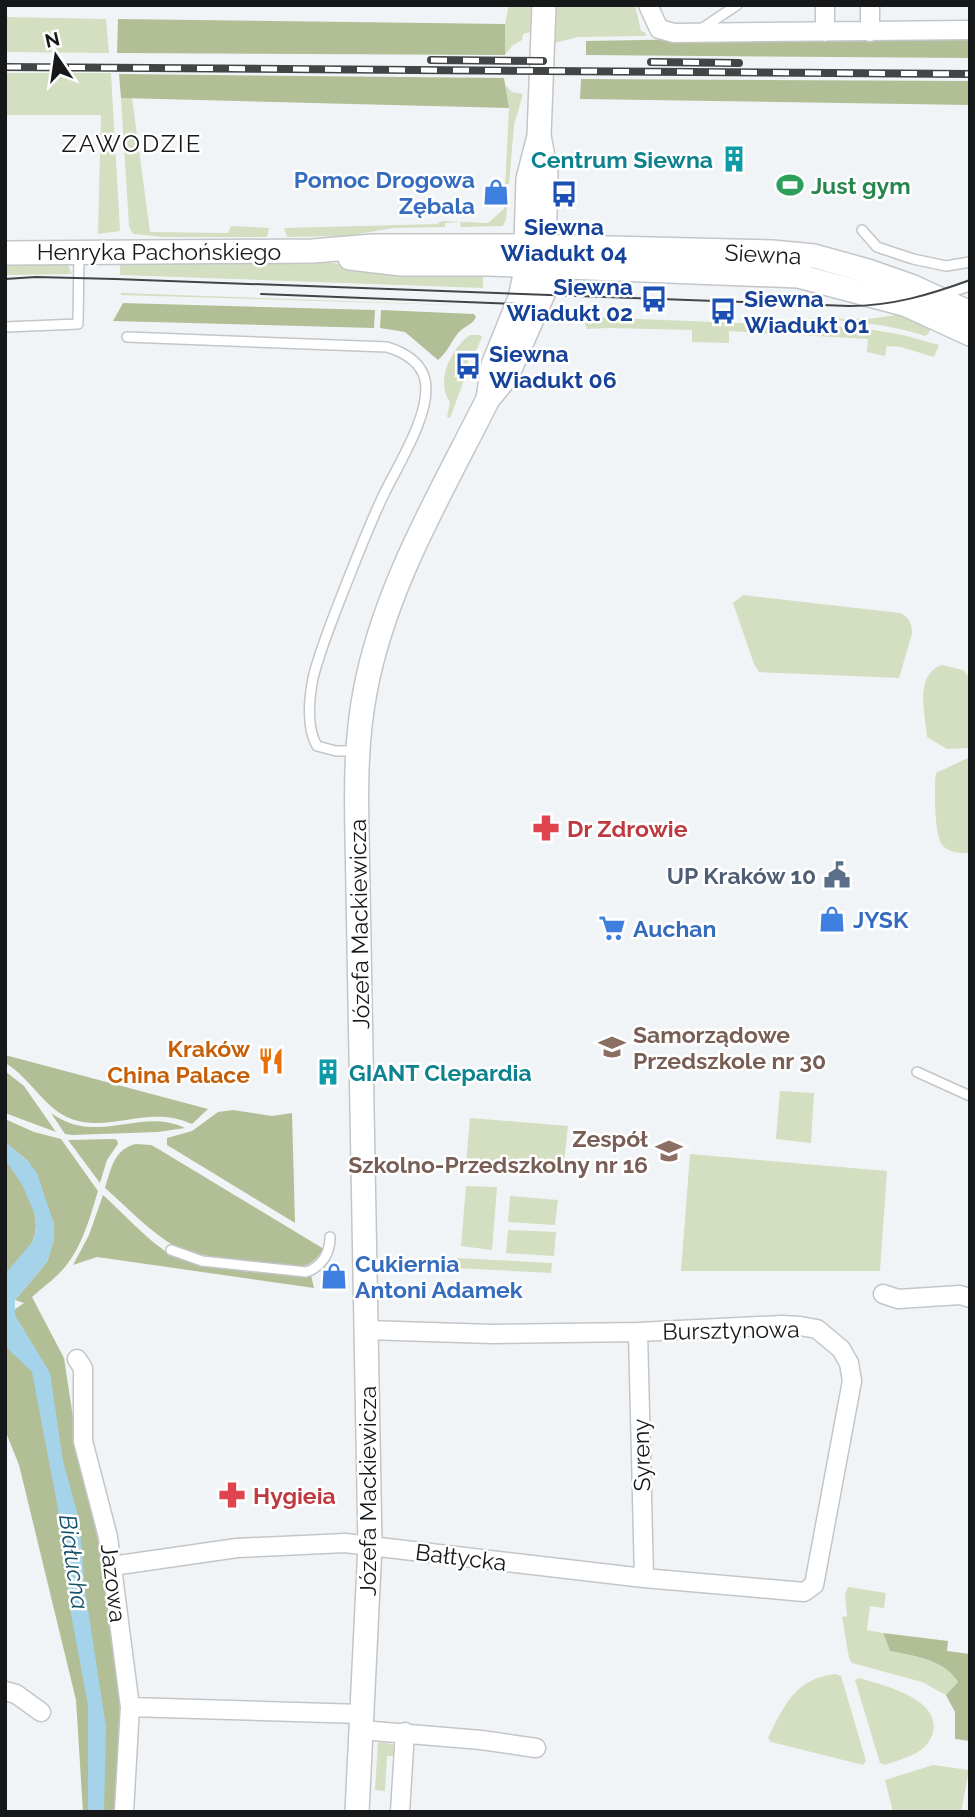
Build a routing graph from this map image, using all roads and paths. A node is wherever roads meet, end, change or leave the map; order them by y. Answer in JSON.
{"nodes":[{"id":1,"x":544,"y":5,"type":"edge"},
{"id":2,"x":648,"y":5,"type":"edge"},
{"id":3,"x":737,"y":5,"type":"edge"},
{"id":4,"x":825,"y":5,"type":"edge"},
{"id":5,"x":870,"y":5,"type":"edge"},
{"id":6,"x":970,"y":30,"type":"edge"},
{"id":7,"x":825,"y":32,"type":"junction"},
{"id":8,"x":870,"y":32,"type":"junction"},
{"id":9,"x":695,"y":33,"type":"junction"},
{"id":10,"x":862,"y":230,"type":"dead end"},
{"id":11,"x":79,"y":251,"type":"junction"},
{"id":12,"x":5,"y":253,"type":"edge"},
{"id":13,"x":536,"y":256,"type":"junction"},
{"id":14,"x":970,"y":262,"type":"edge"},
{"id":15,"x":870,"y":265,"type":"junction"},
{"id":16,"x":970,"y":286,"type":"edge"},
{"id":17,"x":937,"y":297,"type":"junction"},
{"id":18,"x":907,"y":305,"type":"junction"},
{"id":19,"x":970,"y":313,"type":"edge"},
{"id":20,"x":5,"y":327,"type":"edge"},
{"id":21,"x":970,"y":334,"type":"edge"},
{"id":22,"x":127,"y":337,"type":"dead end"},
{"id":23,"x":358,"y":751,"type":"junction"},
{"id":24,"x":917,"y":1072,"type":"dead end"},
{"id":25,"x":970,"y":1096,"type":"edge"},
{"id":26,"x":330,"y":1237,"type":"dead end"},
{"id":27,"x":171,"y":1250,"type":"dead end"},
{"id":28,"x":883,"y":1294,"type":"dead end"},
{"id":29,"x":966,"y":1294,"type":"edge"},
{"id":30,"x":366,"y":1330,"type":"junction"},
{"id":31,"x":638,"y":1332,"type":"junction"},
{"id":32,"x":77,"y":1359,"type":"dead end"},
{"id":33,"x":370,"y":1546,"type":"junction"},
{"id":34,"x":112,"y":1566,"type":"junction"},
{"id":35,"x":644,"y":1578,"type":"junction"},
{"id":36,"x":810,"y":1590,"type":"joint"},
{"id":37,"x":5,"y":1691,"type":"edge"},
{"id":38,"x":130,"y":1707,"type":"junction"},
{"id":39,"x":41,"y":1712,"type":"dead end"},
{"id":40,"x":362,"y":1722,"type":"junction"},
{"id":41,"x":405,"y":1732,"type":"junction"},
{"id":42,"x":536,"y":1748,"type":"dead end"},
{"id":43,"x":124,"y":1812,"type":"edge"},
{"id":44,"x":357,"y":1812,"type":"edge"},
{"id":45,"x":400,"y":1812,"type":"edge"}],
"edges":[{"from":1,"to":13,"type":"street"},
{"from":2,"to":9,"type":"street"},
{"from":3,"to":9,"type":"lane"},
{"from":4,"to":7,"type":"street"},
{"from":5,"to":8,"type":"street"},
{"from":6,"to":8,"type":"street"},
{"from":7,"to":8,"type":"street"},
{"from":7,"to":9,"type":"street"},
{"from":10,"to":15,"type":"lane"},
{"from":11,"to":12,"type":"street","name":"Henryka Pachońskiego"},
{"from":11,"to":13,"type":"street","name":"Henryka Pachońskiego"},
{"from":11,"to":20,"type":"lane"},
{"from":13,"to":15,"type":"street","name":"Siewna"},
{"from":13,"to":23,"type":"street","name":"Józefa Mackiewicza"},
{"from":14,"to":15,"type":"lane"},
{"from":15,"to":17,"type":"street","name":"Siewna"},
{"from":15,"to":18,"type":"street","name":"Siewna"},
{"from":16,"to":17,"type":"lane"},
{"from":17,"to":18,"type":"lane"},
{"from":17,"to":19,"type":"street","name":"Siewna"},
{"from":18,"to":21,"type":"street","name":"Siewna"},
{"from":22,"to":23,"type":"lane"},
{"from":23,"to":30,"type":"street","name":"Józefa Mackiewicza"},
{"from":24,"to":25,"type":"lane"},
{"from":26,"to":27,"type":"lane"},
{"from":28,"to":29,"type":"street"},
{"from":30,"to":31,"type":"street","name":"Bursztynowa"},
{"from":30,"to":33,"type":"street","name":"Józefa Mackiewicza"},
{"from":31,"to":35,"type":"street","name":"Syreny"},
{"from":31,"to":36,"type":"street","name":"Bursztynowa"},
{"from":32,"to":34,"type":"street","name":"Jazowa"},
{"from":33,"to":34,"type":"street","name":"Bałtycka"},
{"from":33,"to":35,"type":"street","name":"Bałtycka"},
{"from":33,"to":40,"type":"street","name":"Józefa Mackiewicza"},
{"from":34,"to":38,"type":"street","name":"Jazowa"},
{"from":35,"to":36,"type":"street","name":"Bałtycka"},
{"from":37,"to":39,"type":"street"},
{"from":38,"to":40,"type":"street"},
{"from":38,"to":43,"type":"street","name":"Jazowa"},
{"from":40,"to":41,"type":"street"},
{"from":40,"to":44,"type":"street","name":"Józefa Mackiewicza"},
{"from":41,"to":42,"type":"street"},
{"from":41,"to":45,"type":"street"}]}
